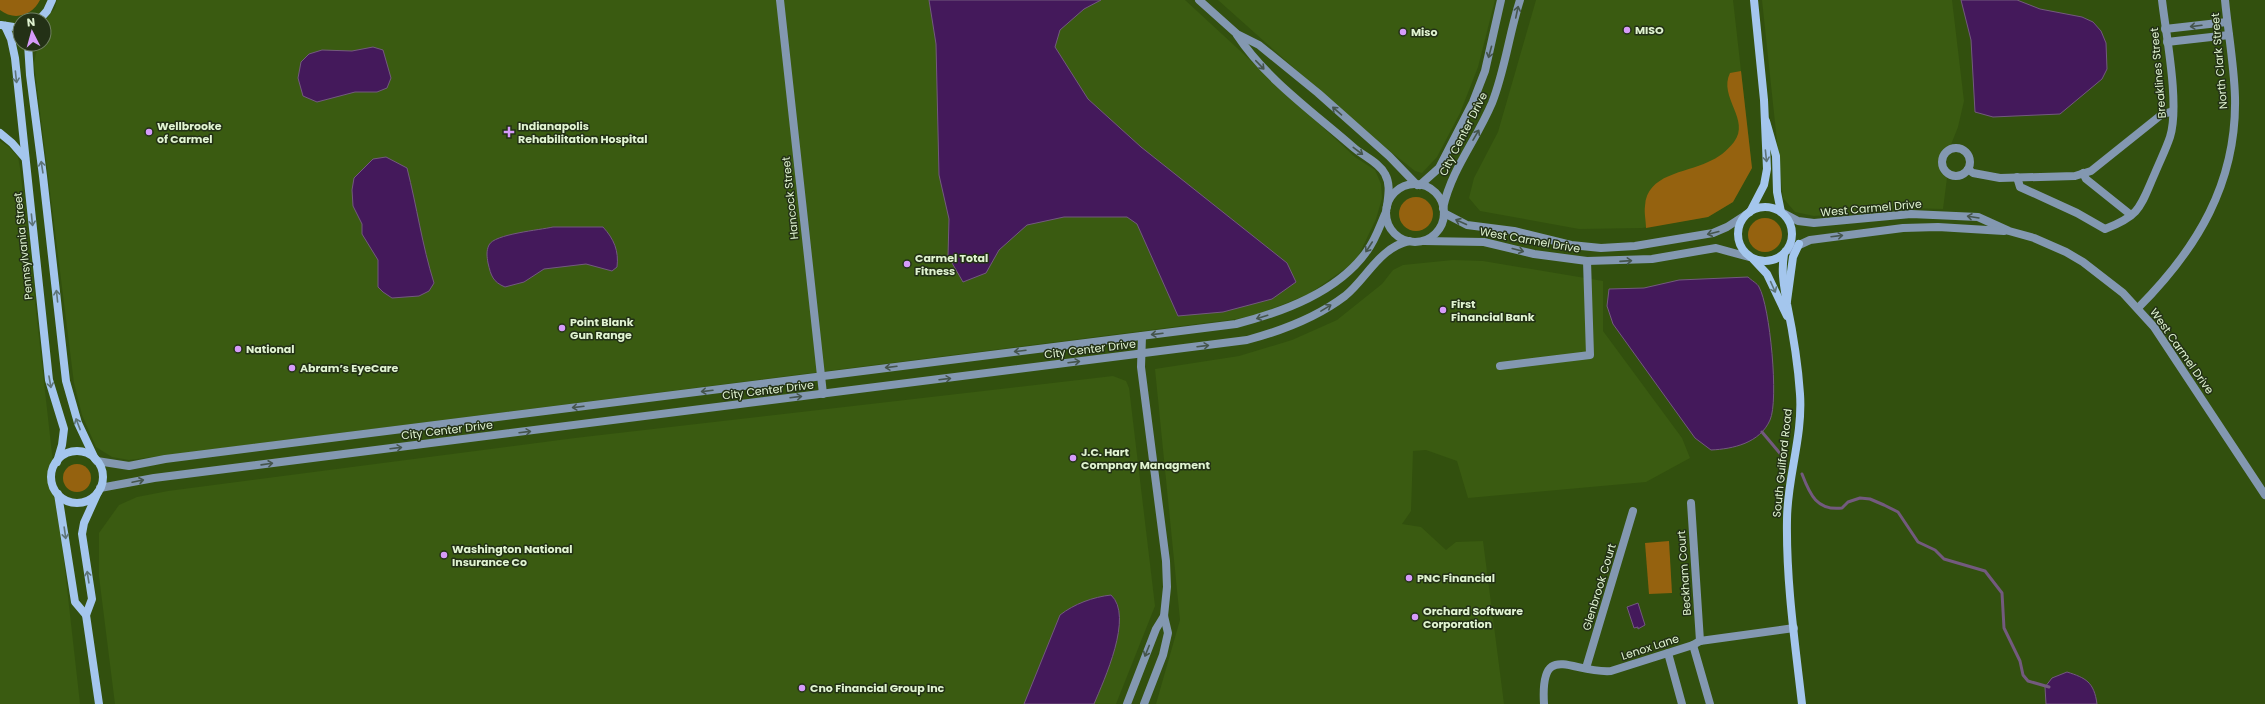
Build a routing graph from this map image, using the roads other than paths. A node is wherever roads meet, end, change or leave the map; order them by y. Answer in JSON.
{"nodes":[{"id":1,"x":52,"y":0,"type":"edge"},
{"id":2,"x":780,"y":0,"type":"edge"},
{"id":3,"x":1199,"y":0,"type":"edge"},
{"id":4,"x":1501,"y":0,"type":"edge"},
{"id":5,"x":1520,"y":0,"type":"edge"},
{"id":6,"x":1754,"y":0,"type":"edge"},
{"id":7,"x":2162,"y":0,"type":"edge"},
{"id":8,"x":2224,"y":0,"type":"edge"},
{"id":9,"x":46,"y":12,"type":"edge"},
{"id":10,"x":2227,"y":22,"type":"junction"},
{"id":11,"x":3,"y":26,"type":"edge"},
{"id":12,"x":2165,"y":30,"type":"junction"},
{"id":13,"x":1237,"y":34,"type":"junction"},
{"id":14,"x":2229,"y":35,"type":"junction"},
{"id":15,"x":2167,"y":42,"type":"junction"},
{"id":16,"x":29,"y":52,"type":"edge"},
{"id":17,"x":2173,"y":111,"type":"junction"},
{"id":18,"x":1765,"y":117,"type":"junction"},
{"id":19,"x":0,"y":134,"type":"edge"},
{"id":20,"x":25,"y":159,"type":"junction"},
{"id":21,"x":1968,"y":169,"type":"dead end"},
{"id":22,"x":2083,"y":173,"type":"junction"},
{"id":23,"x":2017,"y":177,"type":"junction"},
{"id":24,"x":1418,"y":185,"type":"junction"},
{"id":25,"x":1387,"y":210,"type":"junction"},
{"id":26,"x":1444,"y":211,"type":"junction"},
{"id":27,"x":1748,"y":213,"type":"junction"},
{"id":28,"x":1782,"y":213,"type":"junction"},
{"id":29,"x":2131,"y":216,"type":"junction"},
{"id":30,"x":2009,"y":231,"type":"junction"},
{"id":31,"x":1409,"y":241,"type":"junction"},
{"id":32,"x":1424,"y":241,"type":"junction"},
{"id":33,"x":1799,"y":244,"type":"junction"},
{"id":34,"x":1785,"y":252,"type":"junction"},
{"id":35,"x":1751,"y":257,"type":"junction"},
{"id":36,"x":1587,"y":261,"type":"junction"},
{"id":37,"x":1787,"y":303,"type":"junction"},
{"id":38,"x":2138,"y":308,"type":"junction"},
{"id":39,"x":1789,"y":320,"type":"junction"},
{"id":40,"x":1142,"y":336,"type":"junction"},
{"id":41,"x":1142,"y":354,"type":"junction"},
{"id":42,"x":1500,"y":366,"type":"dead end"},
{"id":43,"x":821,"y":376,"type":"junction"},
{"id":44,"x":823,"y":394,"type":"junction"},
{"id":45,"x":96,"y":460,"type":"junction"},
{"id":46,"x":56,"y":462,"type":"junction"},
{"id":47,"x":99,"y":490,"type":"junction"},
{"id":48,"x":58,"y":494,"type":"junction"},
{"id":49,"x":2265,"y":495,"type":"edge"},
{"id":50,"x":1691,"y":503,"type":"dead end"},
{"id":51,"x":1633,"y":511,"type":"dead end"},
{"id":52,"x":86,"y":614,"type":"junction"},
{"id":53,"x":1164,"y":616,"type":"junction"},
{"id":54,"x":1794,"y":628,"type":"junction"},
{"id":55,"x":1696,"y":643,"type":"junction"},
{"id":56,"x":1668,"y":653,"type":"junction"},
{"id":57,"x":1586,"y":668,"type":"junction"},
{"id":58,"x":99,"y":704,"type":"edge"},
{"id":59,"x":1127,"y":704,"type":"edge"},
{"id":60,"x":1144,"y":704,"type":"edge"},
{"id":61,"x":1544,"y":704,"type":"edge"},
{"id":62,"x":1682,"y":704,"type":"edge"},
{"id":63,"x":1710,"y":704,"type":"edge"},
{"id":64,"x":1802,"y":704,"type":"edge"}],
"edges":[{"from":1,"to":9,"type":"main road"},
{"from":2,"to":43,"type":"street","name":"Hancock Street"},
{"from":3,"to":13,"type":"street"},
{"from":4,"to":24,"type":"street","name":"City Center Drive","one_way":true},
{"from":26,"to":5,"type":"street","name":"City Center Drive","one_way":true},
{"from":6,"to":18,"type":"main road"},
{"from":7,"to":12,"type":"street","name":"Breaklines Street"},
{"from":8,"to":10,"type":"street","name":"North Clark Street"},
{"from":10,"to":12,"type":"street","one_way":true},
{"from":10,"to":14,"type":"street","name":"North Clark Street"},
{"from":11,"to":20,"type":"main road","name":"Pennsylvania Street","one_way":true},
{"from":12,"to":15,"type":"street","name":"Breaklines Street"},
{"from":24,"to":13,"type":"street","one_way":true},
{"from":13,"to":25,"type":"street","one_way":true},
{"from":14,"to":15,"type":"street"},
{"from":14,"to":38,"type":"street","name":"North Clark Street"},
{"from":15,"to":17,"type":"street","name":"Breaklines Street"},
{"from":45,"to":16,"type":"main road","one_way":true},
{"from":17,"to":22,"type":"street"},
{"from":17,"to":29,"type":"street","name":"Breaklines Street"},
{"from":18,"to":27,"type":"main road","one_way":true},
{"from":18,"to":28,"type":"main road"},
{"from":19,"to":20,"type":"main road"},
{"from":20,"to":46,"type":"main road","name":"Pennsylvania Street","one_way":true},
{"from":21,"to":23,"type":"street"},
{"from":22,"to":23,"type":"street"},
{"from":22,"to":29,"type":"street"},
{"from":23,"to":29,"type":"street","name":"Breaklines Street"},
{"from":24,"to":25,"type":"street"},
{"from":24,"to":26,"type":"street"},
{"from":25,"to":31,"type":"street"},
{"from":25,"to":40,"type":"street","name":"City Center Drive","one_way":true},
{"from":27,"to":26,"type":"street","name":"West Carmel Drive","one_way":true},
{"from":26,"to":32,"type":"street"},
{"from":27,"to":28,"type":"main road"},
{"from":27,"to":35,"type":"main road"},
{"from":30,"to":28,"type":"street","name":"West Carmel Drive","one_way":true},
{"from":28,"to":34,"type":"main road"},
{"from":33,"to":30,"type":"street","name":"West Carmel Drive","one_way":true},
{"from":30,"to":38,"type":"street","name":"West Carmel Drive"},
{"from":31,"to":32,"type":"street"},
{"from":41,"to":31,"type":"street","name":"City Center Drive","one_way":true},
{"from":32,"to":36,"type":"street","name":"West Carmel Drive","one_way":true},
{"from":33,"to":34,"type":"street","name":"West Carmel Drive"},
{"from":33,"to":37,"type":"main road"},
{"from":34,"to":35,"type":"main road"},
{"from":34,"to":37,"type":"main road","name":"South Guilford Road"},
{"from":36,"to":35,"type":"street","name":"West Carmel Drive","one_way":true},
{"from":35,"to":39,"type":"main road","name":"South Guilford Road","one_way":true},
{"from":36,"to":42,"type":"street"},
{"from":37,"to":39,"type":"main road","name":"South Guilford Road"},
{"from":38,"to":49,"type":"street","name":"West Carmel Drive"},
{"from":39,"to":54,"type":"main road","name":"South Guilford Road"},
{"from":40,"to":41,"type":"street"},
{"from":40,"to":43,"type":"street","name":"City Center Drive","one_way":true},
{"from":44,"to":41,"type":"street","name":"City Center Drive","one_way":true},
{"from":41,"to":53,"type":"street"},
{"from":43,"to":44,"type":"street","name":"Hancock Street"},
{"from":43,"to":45,"type":"street","name":"City Center Drive","one_way":true},
{"from":47,"to":44,"type":"street","name":"City Center Drive","one_way":true},
{"from":45,"to":46,"type":"main road"},
{"from":45,"to":47,"type":"main road"},
{"from":46,"to":48,"type":"main road"},
{"from":47,"to":48,"type":"main road"},
{"from":52,"to":47,"type":"main road","one_way":true},
{"from":48,"to":52,"type":"main road","one_way":true},
{"from":50,"to":55,"type":"street","name":"Beckham Court"},
{"from":51,"to":57,"type":"street","name":"Glenbrook Court"},
{"from":52,"to":58,"type":"main road"},
{"from":53,"to":59,"type":"street","one_way":true},
{"from":53,"to":60,"type":"street"},
{"from":54,"to":55,"type":"street","name":"Lenox Lane"},
{"from":54,"to":64,"type":"main road","name":"South Guilford Road"},
{"from":55,"to":56,"type":"street","name":"Lenox Lane"},
{"from":55,"to":63,"type":"street","name":"Beckham Court"},
{"from":56,"to":57,"type":"street","name":"Lenox Lane"},
{"from":56,"to":62,"type":"street"},
{"from":57,"to":61,"type":"street","name":"Lenox Lane"}]}
